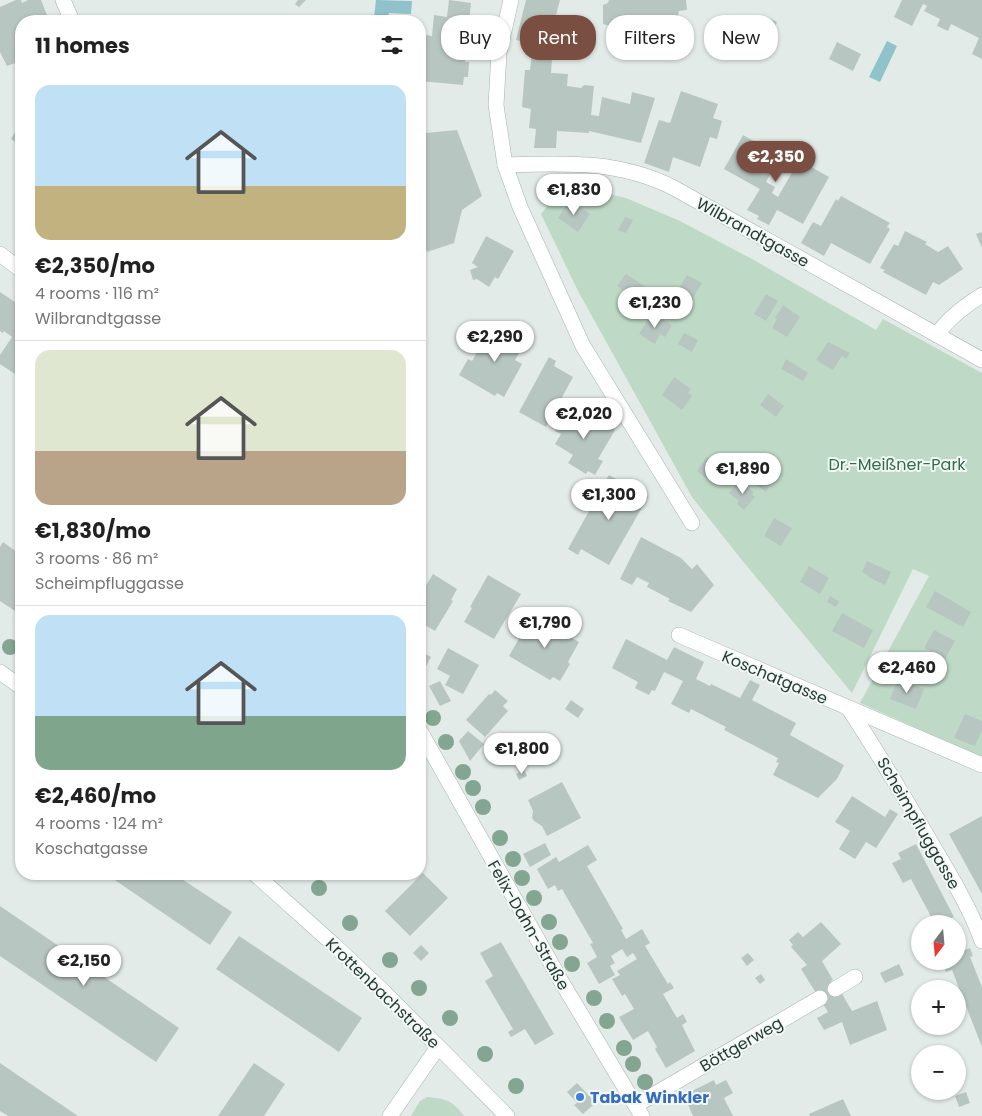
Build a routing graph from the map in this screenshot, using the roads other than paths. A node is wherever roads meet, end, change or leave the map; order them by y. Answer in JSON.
{"nodes":[{"id":1,"x":63,"y":0,"type":"edge"},
{"id":2,"x":511,"y":0,"type":"edge"},
{"id":3,"x":69,"y":15,"type":"edge"},
{"id":4,"x":505,"y":165,"type":"junction"},
{"id":5,"x":0,"y":254,"type":"edge"},
{"id":6,"x":15,"y":265,"type":"edge"},
{"id":7,"x":982,"y":295,"type":"edge"},
{"id":8,"x":937,"y":335,"type":"junction"},
{"id":9,"x":982,"y":360,"type":"edge"},
{"id":10,"x":692,"y":523,"type":"dead end"},
{"id":11,"x":679,"y":635,"type":"dead end"},
{"id":12,"x":2,"y":677,"type":"edge"},
{"id":13,"x":15,"y":684,"type":"edge"},
{"id":14,"x":849,"y":709,"type":"junction"},
{"id":15,"x":426,"y":742,"type":"edge"},
{"id":16,"x":982,"y":766,"type":"edge"},
{"id":17,"x":262,"y":880,"type":"edge"},
{"id":18,"x":982,"y":941,"type":"edge"},
{"id":19,"x":855,"y":977,"type":"dead end"},
{"id":20,"x":835,"y":989,"type":"dead end"},
{"id":21,"x":820,"y":998,"type":"dead end"},
{"id":22,"x":438,"y":1047,"type":"junction"},
{"id":23,"x":639,"y":1111,"type":"edge"},
{"id":24,"x":390,"y":1116,"type":"edge"},
{"id":25,"x":507,"y":1116,"type":"edge"}],
"edges":[{"from":1,"to":3,"type":"street"},
{"from":2,"to":4,"type":"street"},
{"from":4,"to":8,"type":"street","name":"Wilbrandtgasse"},
{"from":4,"to":10,"type":"street"},
{"from":5,"to":6,"type":"street"},
{"from":7,"to":8,"type":"street"},
{"from":8,"to":9,"type":"street","name":"Wilbrandtgasse"},
{"from":11,"to":14,"type":"street","name":"Koschatgasse"},
{"from":12,"to":13,"type":"street"},
{"from":14,"to":16,"type":"street","name":"Koschatgasse"},
{"from":14,"to":18,"type":"street","name":"Scheimpfluggasse"},
{"from":15,"to":23,"type":"street","name":"Felix-Dahn-Straße"},
{"from":17,"to":22,"type":"street","name":"Krottenbachstraße"},
{"from":19,"to":20,"type":"street"},
{"from":21,"to":23,"type":"street","name":"Böttgerweg"},
{"from":22,"to":24,"type":"street"},
{"from":22,"to":25,"type":"street","name":"Krottenbachstraße"}]}
